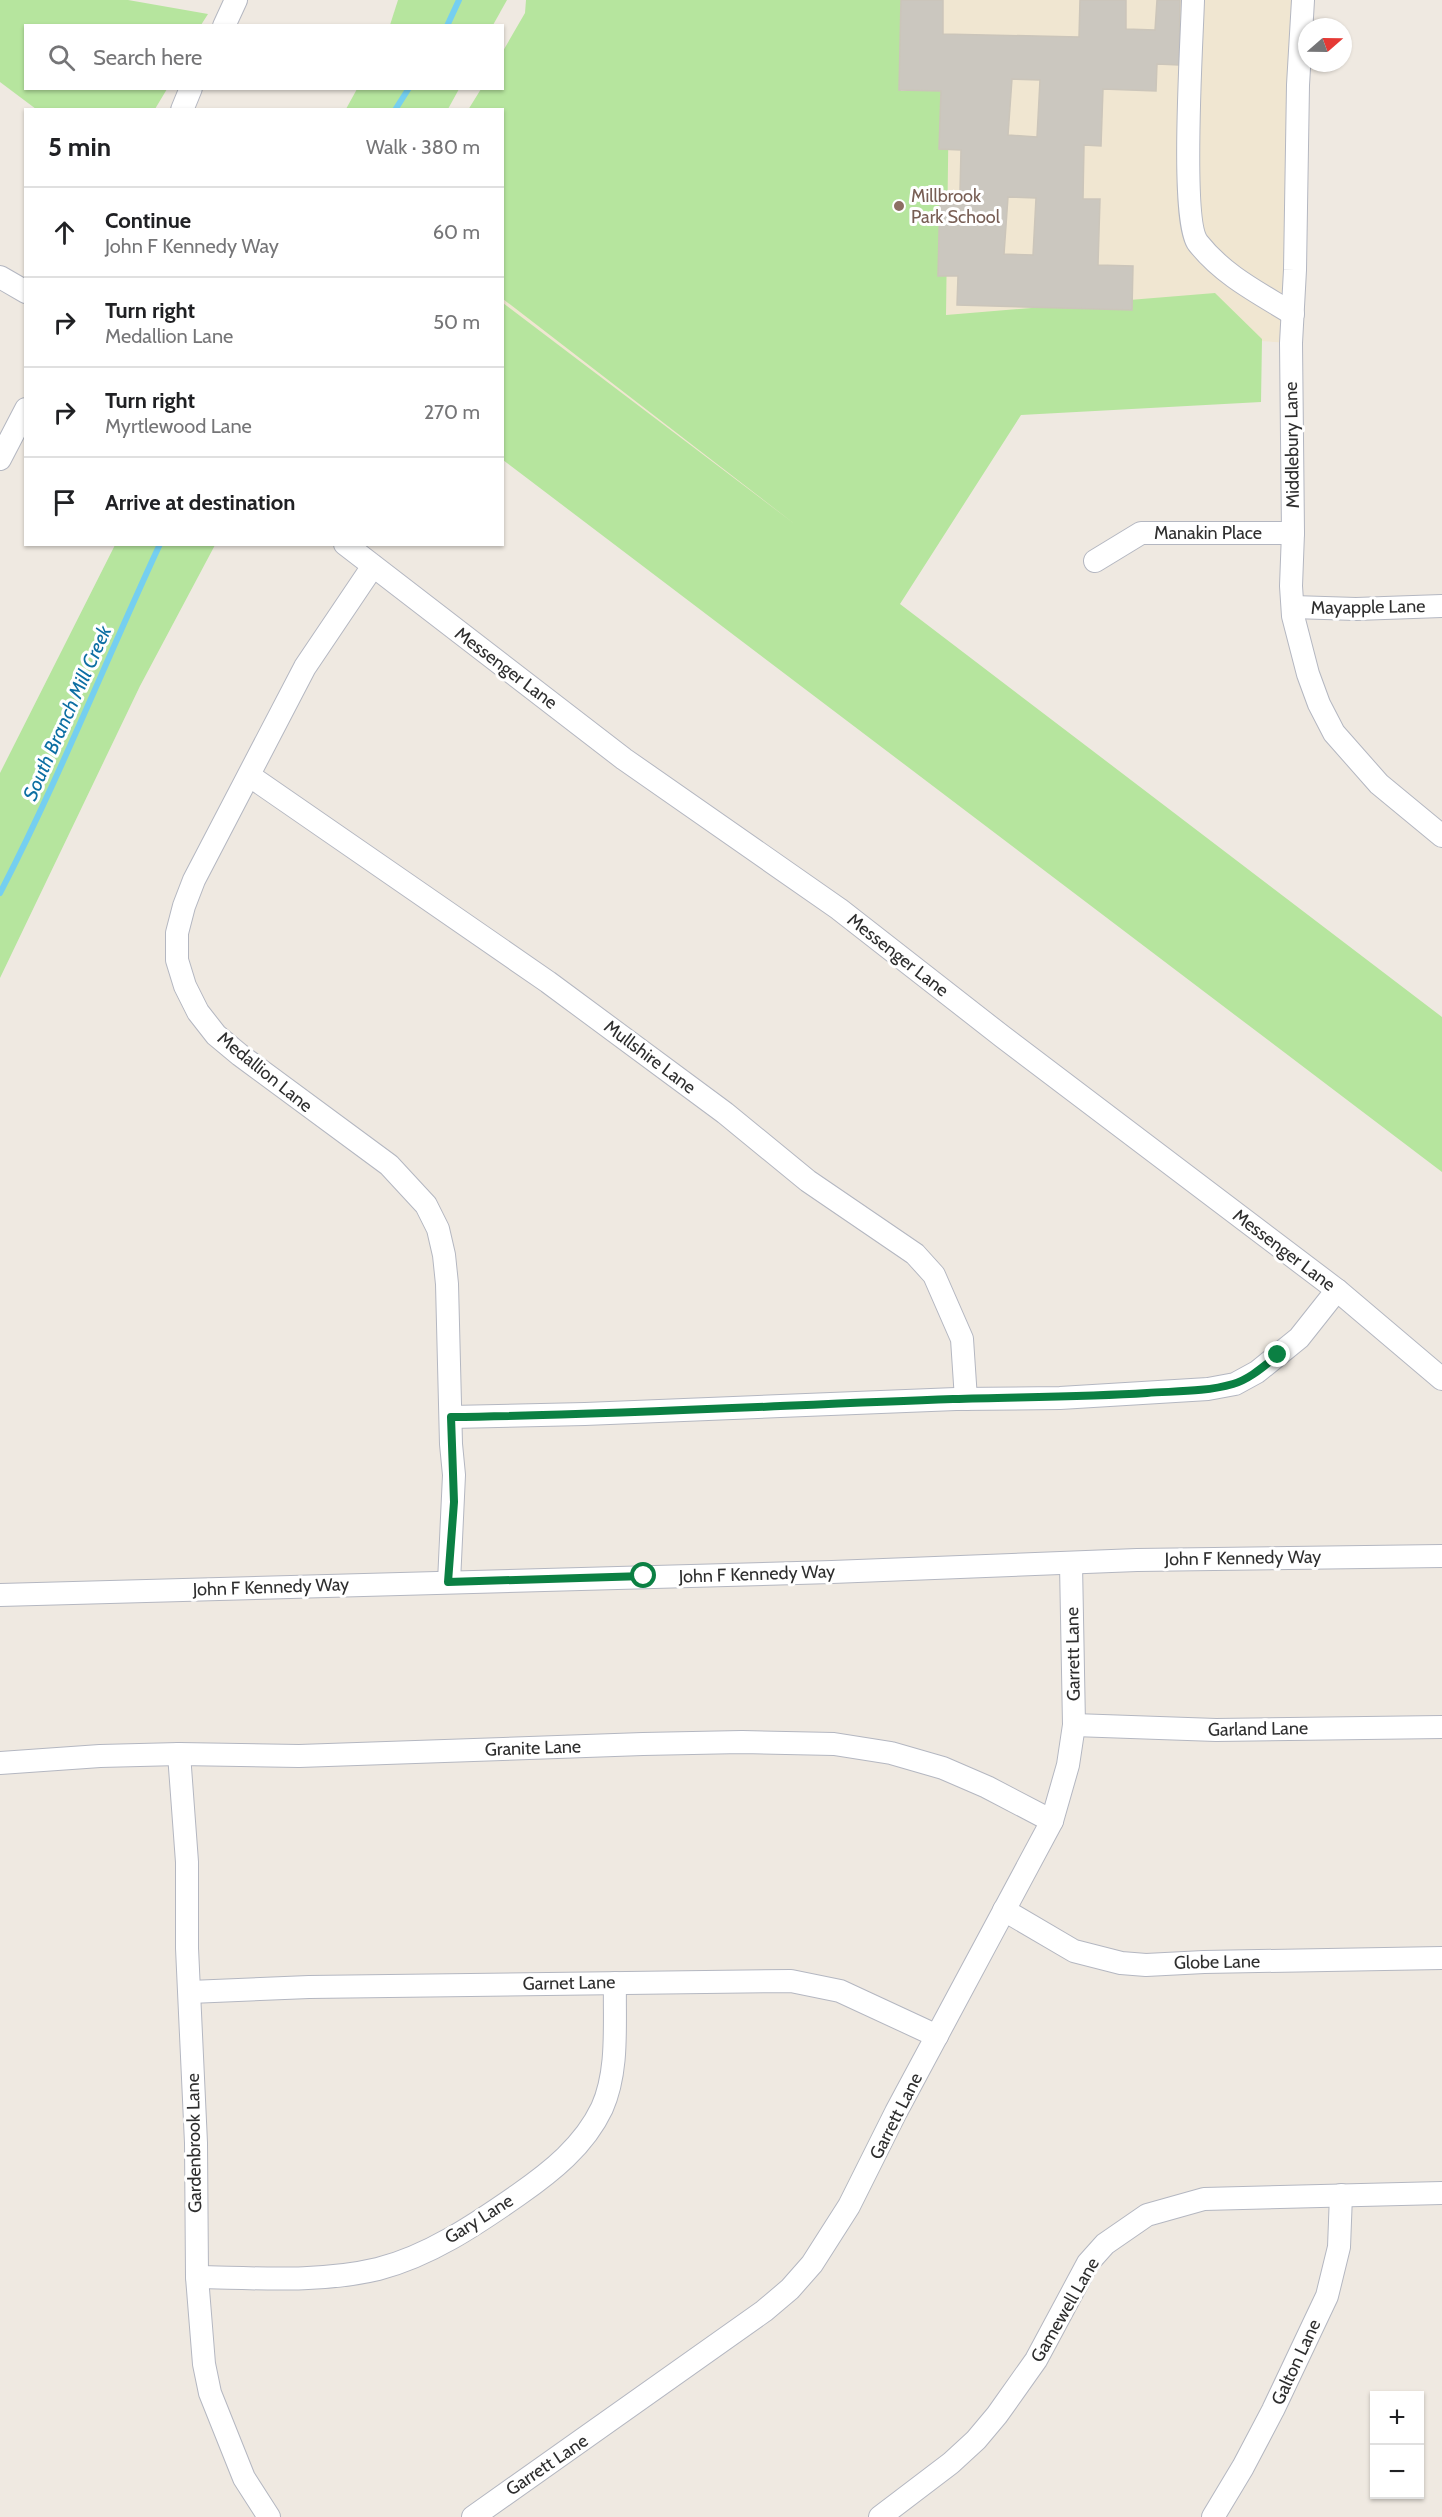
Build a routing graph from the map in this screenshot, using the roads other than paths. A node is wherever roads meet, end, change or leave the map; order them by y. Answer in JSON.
{"nodes":[{"id":1,"x":236,"y":0,"type":"edge"},
{"id":2,"x":1194,"y":0,"type":"edge"},
{"id":3,"x":1303,"y":0,"type":"edge"},
{"id":4,"x":225,"y":24,"type":"edge"},
{"id":5,"x":190,"y":90,"type":"edge"},
{"id":6,"x":183,"y":108,"type":"edge"},
{"id":7,"x":0,"y":277,"type":"edge"},
{"id":8,"x":24,"y":291,"type":"edge"},
{"id":9,"x":1293,"y":314,"type":"junction"},
{"id":10,"x":24,"y":413,"type":"edge"},
{"id":11,"x":0,"y":459,"type":"edge"},
{"id":12,"x":1293,"y":533,"type":"junction"},
{"id":13,"x":348,"y":546,"type":"edge"},
{"id":14,"x":1095,"y":561,"type":"dead end"},
{"id":15,"x":373,"y":566,"type":"junction"},
{"id":16,"x":1442,"y":606,"type":"edge"},
{"id":17,"x":1293,"y":607,"type":"junction"},
{"id":18,"x":250,"y":776,"type":"junction"},
{"id":19,"x":1442,"y":836,"type":"edge"},
{"id":20,"x":1337,"y":1290,"type":"junction"},
{"id":21,"x":1442,"y":1379,"type":"edge"},
{"id":22,"x":966,"y":1399,"type":"junction"},
{"id":23,"x":451,"y":1417,"type":"junction"},
{"id":24,"x":1442,"y":1556,"type":"edge"},
{"id":25,"x":1071,"y":1564,"type":"junction"},
{"id":26,"x":448,"y":1582,"type":"junction"},
{"id":27,"x":0,"y":1595,"type":"edge"},
{"id":28,"x":1074,"y":1725,"type":"junction"},
{"id":29,"x":1442,"y":1727,"type":"edge"},
{"id":30,"x":179,"y":1754,"type":"junction"},
{"id":31,"x":0,"y":1763,"type":"edge"},
{"id":32,"x":1052,"y":1821,"type":"junction"},
{"id":33,"x":1004,"y":1910,"type":"junction"},
{"id":34,"x":1442,"y":1958,"type":"edge"},
{"id":35,"x":615,"y":1983,"type":"junction"},
{"id":36,"x":190,"y":1992,"type":"junction"},
{"id":37,"x":937,"y":2036,"type":"junction"},
{"id":38,"x":1442,"y":2193,"type":"edge"},
{"id":39,"x":1341,"y":2195,"type":"junction"},
{"id":40,"x":197,"y":2277,"type":"junction"},
{"id":41,"x":269,"y":2517,"type":"edge"},
{"id":42,"x":473,"y":2517,"type":"edge"},
{"id":43,"x":880,"y":2517,"type":"edge"},
{"id":44,"x":1213,"y":2517,"type":"edge"}],
"edges":[{"from":1,"to":4,"type":"street"},
{"from":2,"to":9,"type":"street"},
{"from":3,"to":9,"type":"street","name":"Middlebury Lane"},
{"from":5,"to":6,"type":"street"},
{"from":7,"to":8,"type":"street"},
{"from":9,"to":12,"type":"street","name":"Middlebury Lane"},
{"from":10,"to":11,"type":"street"},
{"from":12,"to":14,"type":"street","name":"Manakin Place"},
{"from":12,"to":17,"type":"street","name":"Middlebury Lane"},
{"from":13,"to":15,"type":"street","name":"Messenger Lane"},
{"from":15,"to":18,"type":"street","name":"Medallion Lane"},
{"from":15,"to":20,"type":"street","name":"Messenger Lane"},
{"from":16,"to":17,"type":"street","name":"Mayapple Lane"},
{"from":17,"to":19,"type":"street","name":"Middlebury Lane"},
{"from":18,"to":22,"type":"street","name":"Mullshire Lane"},
{"from":18,"to":23,"type":"street","name":"Medallion Lane"},
{"from":20,"to":21,"type":"street","name":"Messenger Lane"},
{"from":20,"to":22,"type":"street"},
{"from":22,"to":23,"type":"street"},
{"from":23,"to":26,"type":"street","name":"Medallion Lane"},
{"from":24,"to":25,"type":"street","name":"John F Kennedy Way"},
{"from":25,"to":26,"type":"street","name":"John F Kennedy Way"},
{"from":25,"to":28,"type":"street","name":"Garrett Lane"},
{"from":26,"to":27,"type":"street","name":"John F Kennedy Way"},
{"from":28,"to":29,"type":"street","name":"Garland Lane"},
{"from":28,"to":32,"type":"street","name":"Garrett Lane"},
{"from":30,"to":31,"type":"street","name":"Granite Lane"},
{"from":30,"to":32,"type":"street","name":"Granite Lane"},
{"from":30,"to":36,"type":"street","name":"Gardenbrook Lane"},
{"from":32,"to":33,"type":"street","name":"Garrett Lane"},
{"from":33,"to":34,"type":"street","name":"Globe Lane"},
{"from":33,"to":37,"type":"street","name":"Garrett Lane"},
{"from":35,"to":36,"type":"street","name":"Garnet Lane"},
{"from":35,"to":37,"type":"street","name":"Garnet Lane"},
{"from":35,"to":40,"type":"street","name":"Gary Lane"},
{"from":36,"to":40,"type":"street","name":"Gardenbrook Lane"},
{"from":37,"to":42,"type":"street","name":"Garrett Lane"},
{"from":38,"to":39,"type":"street","name":"Gamewell Lane"},
{"from":39,"to":43,"type":"street","name":"Gamewell Lane"},
{"from":39,"to":44,"type":"street","name":"Galton Lane"},
{"from":40,"to":41,"type":"street","name":"Gardenbrook Lane"}]}
